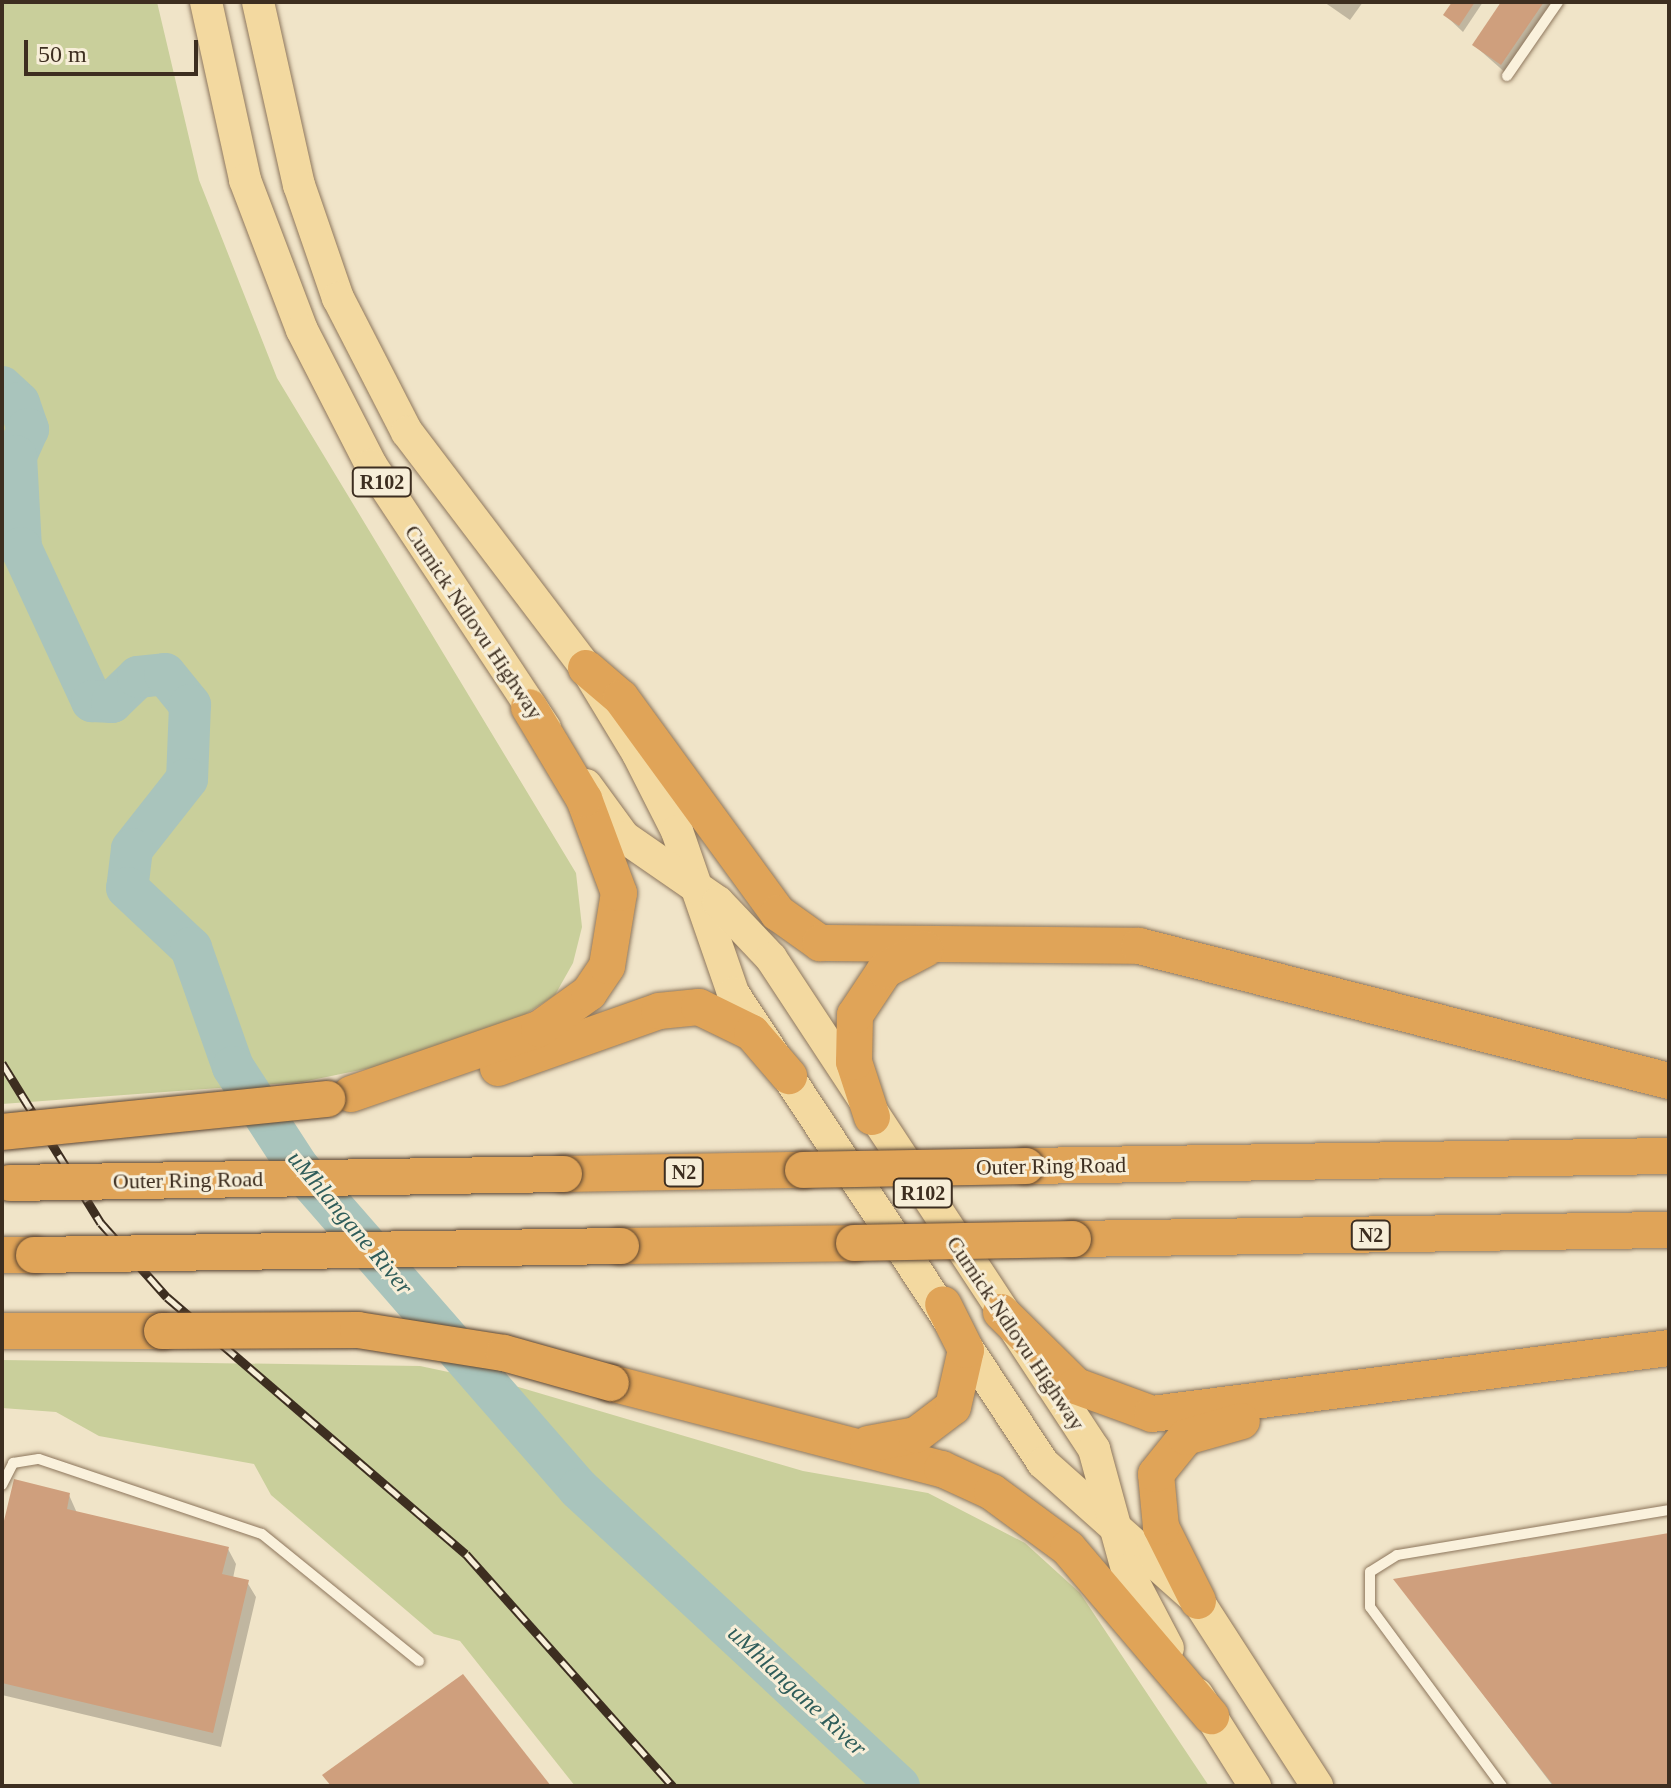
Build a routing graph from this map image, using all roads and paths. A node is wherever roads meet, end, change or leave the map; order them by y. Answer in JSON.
{"nodes":[{"id":1,"x":258,"y":2,"type":"edge"},
{"id":2,"x":1558,"y":2,"type":"edge"},
{"id":3,"x":205,"y":6,"type":"edge"},
{"id":4,"x":1507,"y":76,"type":"dead end"},
{"id":5,"x":586,"y":668,"type":"junction"},
{"id":6,"x":529,"y":707,"type":"junction"},
{"id":7,"x":692,"y":887,"type":"junction"},
{"id":8,"x":958,"y":940,"type":"junction"},
{"id":9,"x":789,"y":1076,"type":"junction"},
{"id":10,"x":1669,"y":1081,"type":"edge"},
{"id":11,"x":339,"y":1097,"type":"junction"},
{"id":12,"x":872,"y":1117,"type":"junction"},
{"id":13,"x":2,"y":1132,"type":"edge"},
{"id":14,"x":1669,"y":1156,"type":"edge"},
{"id":15,"x":6,"y":1184,"type":"edge"},
{"id":16,"x":1669,"y":1230,"type":"edge"},
{"id":17,"x":18,"y":1255,"type":"edge"},
{"id":18,"x":943,"y":1304,"type":"junction"},
{"id":19,"x":1001,"y":1312,"type":"junction"},
{"id":20,"x":2,"y":1331,"type":"edge"},
{"id":21,"x":1669,"y":1348,"type":"edge"},
{"id":22,"x":1490,"y":1369,"type":"junction"},
{"id":23,"x":850,"y":1445,"type":"junction"},
{"id":24,"x":2,"y":1485,"type":"edge"},
{"id":25,"x":1669,"y":1510,"type":"edge"},
{"id":26,"x":1114,"y":1526,"type":"junction"},
{"id":27,"x":1198,"y":1601,"type":"junction"},
{"id":28,"x":419,"y":1661,"type":"dead end"},
{"id":29,"x":1211,"y":1716,"type":"junction"},
{"id":30,"x":1255,"y":1786,"type":"edge"},
{"id":31,"x":1317,"y":1786,"type":"edge"},
{"id":32,"x":1502,"y":1786,"type":"edge"}],
"edges":[{"from":1,"to":5,"type":"main road","name":"Curnick Ndlovu Highway","number":"R102"},
{"from":2,"to":4,"type":"lane"},
{"from":3,"to":6,"type":"main road","name":"Curnick Ndlovu Highway","number":"R102"},
{"from":5,"to":7,"type":"main road","name":"Curnick Ndlovu Highway","number":"R102"},
{"from":5,"to":8,"type":"highway"},
{"from":6,"to":7,"type":"main road","name":"Curnick Ndlovu Highway","number":"R102"},
{"from":6,"to":11,"type":"highway"},
{"from":7,"to":9,"type":"main road","name":"Curnick Ndlovu Highway","number":"R102"},
{"from":7,"to":12,"type":"main road","name":"Curnick Ndlovu Highway","number":"R102"},
{"from":8,"to":10,"type":"highway"},
{"from":8,"to":12,"type":"highway"},
{"from":9,"to":11,"type":"highway"},
{"from":9,"to":18,"type":"main road","name":"Curnick Ndlovu Highway","number":"R102"},
{"from":11,"to":13,"type":"highway","bridge":true},
{"from":12,"to":19,"type":"main road","name":"Curnick Ndlovu Highway","number":"R102"},
{"from":14,"to":15,"type":"highway","name":"Outer Ring Road","number":"N2","bridge":true},
{"from":16,"to":17,"type":"highway","number":"N2","bridge":true},
{"from":18,"to":23,"type":"highway"},
{"from":18,"to":26,"type":"main road","name":"Curnick Ndlovu Highway","number":"R102"},
{"from":19,"to":22,"type":"highway"},
{"from":19,"to":26,"type":"main road","name":"Curnick Ndlovu Highway","number":"R102"},
{"from":20,"to":23,"type":"highway","bridge":true},
{"from":21,"to":22,"type":"highway"},
{"from":22,"to":27,"type":"highway"},
{"from":23,"to":29,"type":"highway"},
{"from":24,"to":28,"type":"lane"},
{"from":25,"to":32,"type":"lane"},
{"from":26,"to":27,"type":"main road","name":"Curnick Ndlovu Highway","number":"R102"},
{"from":26,"to":29,"type":"main road","name":"Curnick Ndlovu Highway","number":"R102"},
{"from":27,"to":31,"type":"main road","name":"Curnick Ndlovu Highway","number":"R102"},
{"from":29,"to":30,"type":"main road","name":"Curnick Ndlovu Highway","number":"R102"}]}
